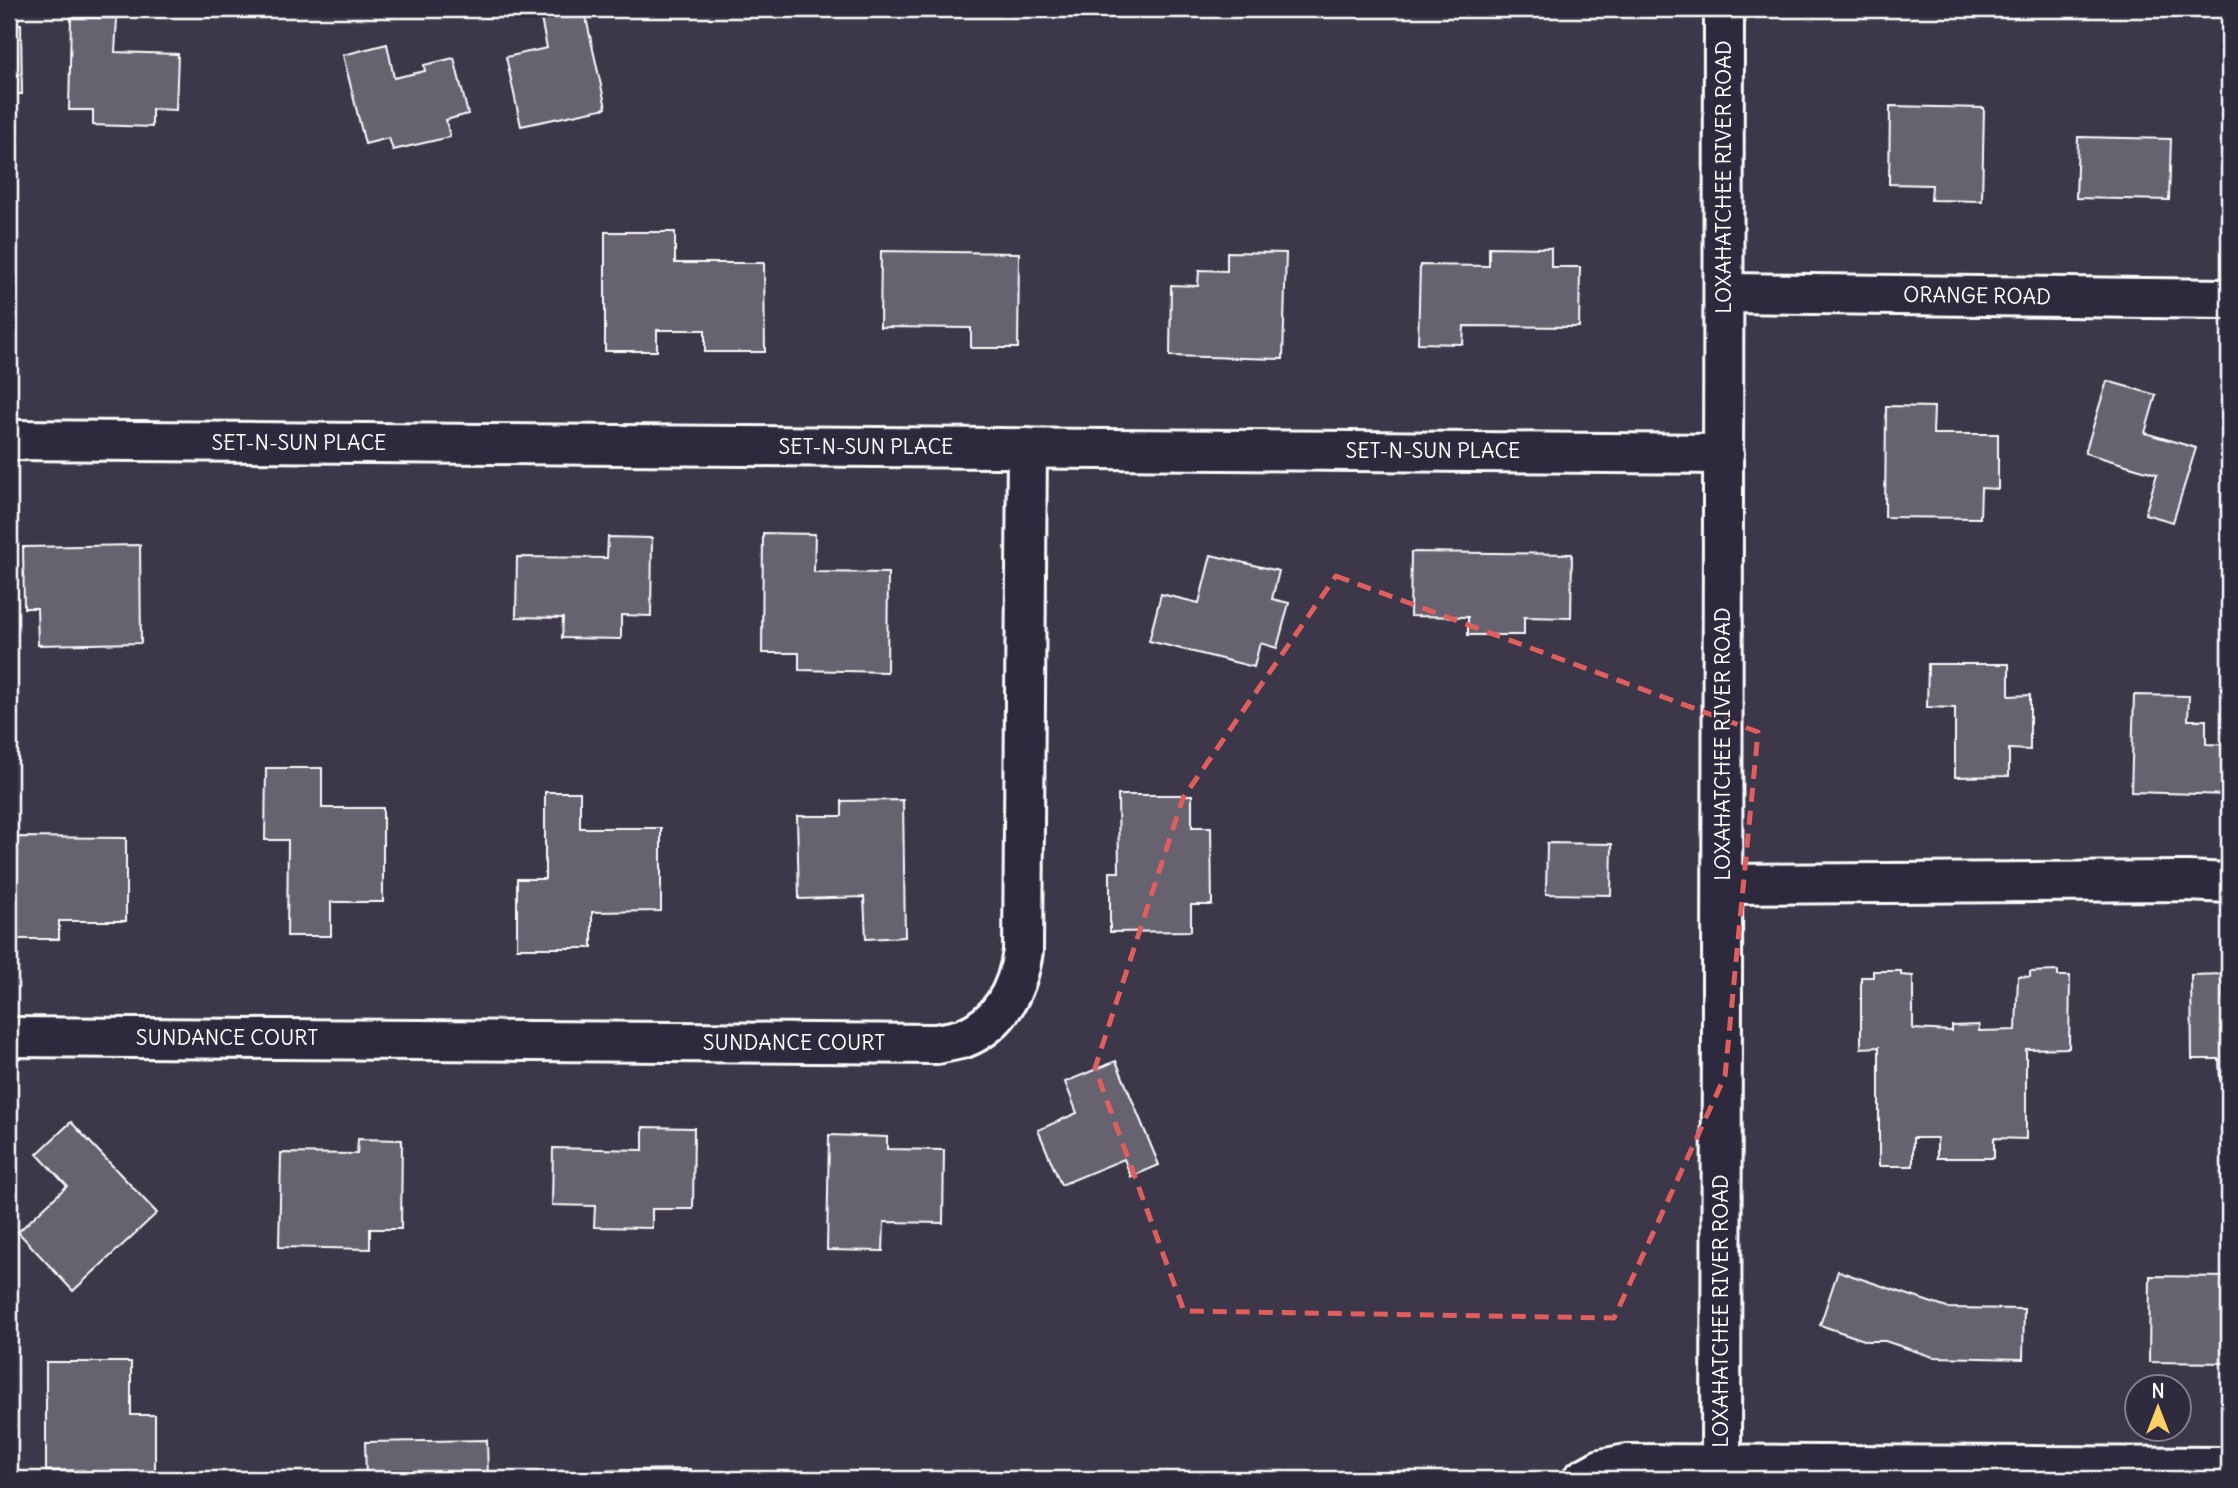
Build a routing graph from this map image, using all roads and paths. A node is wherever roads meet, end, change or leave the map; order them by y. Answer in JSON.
{"nodes":[{"id":1,"x":1724,"y":9,"type":"edge"},
{"id":2,"x":1724,"y":293,"type":"junction"},
{"id":3,"x":2229,"y":299,"type":"edge"},
{"id":4,"x":9,"y":440,"type":"edge"},
{"id":5,"x":1027,"y":448,"type":"junction"},
{"id":6,"x":1724,"y":454,"type":"junction"},
{"id":7,"x":2229,"y":883,"type":"edge"},
{"id":8,"x":1723,"y":884,"type":"junction"},
{"id":9,"x":9,"y":1037,"type":"edge"},
{"id":10,"x":2229,"y":1467,"type":"edge"},
{"id":11,"x":1721,"y":1472,"type":"edge"},
{"id":12,"x":1583,"y":1479,"type":"edge"}],
"edges":[{"from":1,"to":2,"type":"street","name":"LOXAHATCHEE RIVER ROAD"},
{"from":2,"to":3,"type":"street","name":"ORANGE ROAD"},
{"from":2,"to":6,"type":"street","name":"LOXAHATCHEE RIVER ROAD"},
{"from":4,"to":5,"type":"street","name":"SET-N-SUN PLACE"},
{"from":5,"to":6,"type":"street","name":"SET-N-SUN PLACE"},
{"from":5,"to":9,"type":"street","name":"SUNDANCE COURT"},
{"from":6,"to":8,"type":"street","name":"LOXAHATCHEE RIVER ROAD"},
{"from":7,"to":8,"type":"street"},
{"from":8,"to":11,"type":"street","name":"LOXAHATCHEE RIVER ROAD"},
{"from":10,"to":11,"type":"street"},
{"from":11,"to":12,"type":"street"}]}
